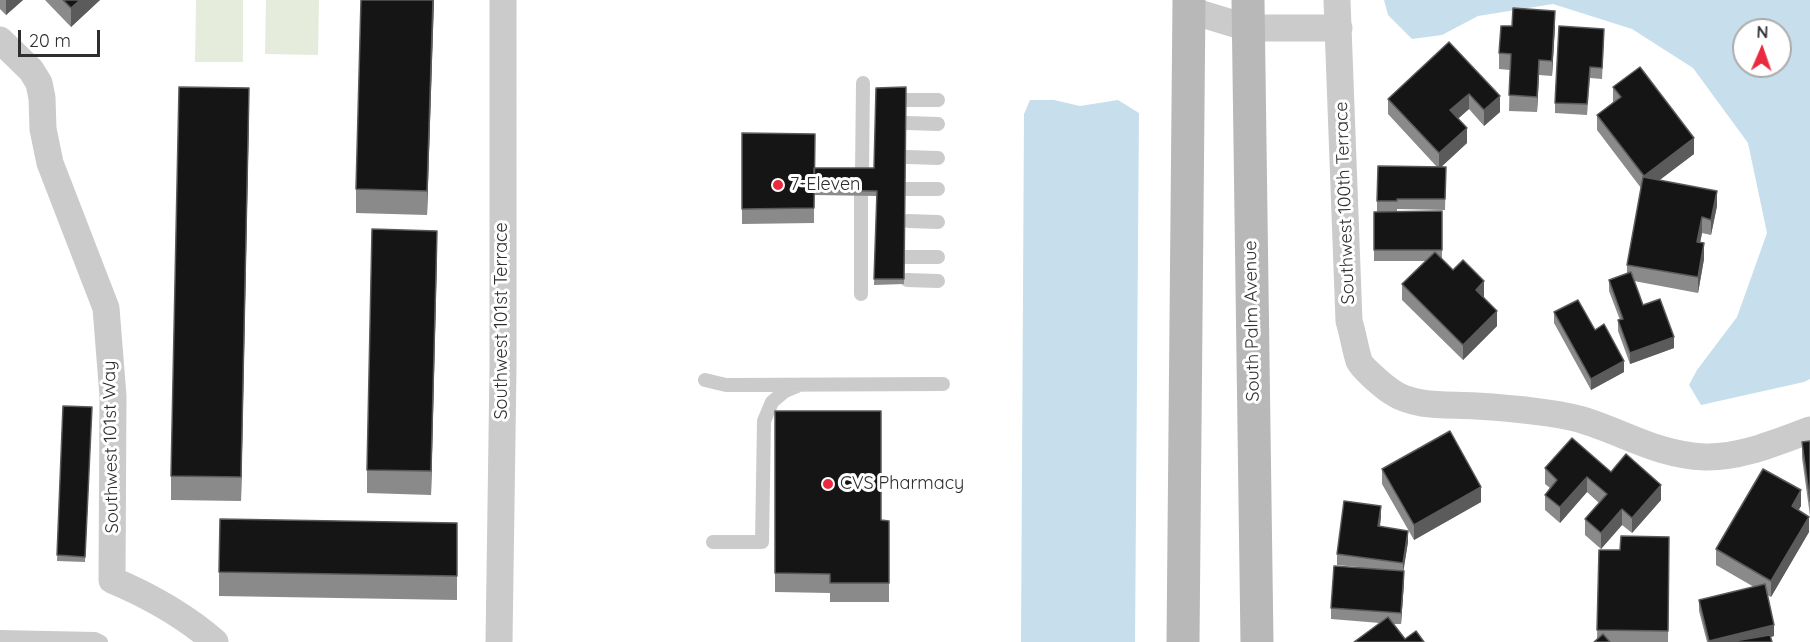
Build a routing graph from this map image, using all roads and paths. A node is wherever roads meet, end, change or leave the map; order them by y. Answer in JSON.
{"nodes":[{"id":1,"x":503,"y":0,"type":"edge"},
{"id":2,"x":1337,"y":0,"type":"edge"},
{"id":3,"x":1199,"y":3,"type":"edge"},
{"id":4,"x":1248,"y":14,"type":"edge"},
{"id":5,"x":1339,"y":28,"type":"junction"},
{"id":6,"x":0,"y":40,"type":"edge"},
{"id":7,"x":863,"y":82,"type":"dead end"},
{"id":8,"x":862,"y":99,"type":"junction"},
{"id":9,"x":877,"y":99,"type":"edge"},
{"id":10,"x":907,"y":100,"type":"edge"},
{"id":11,"x":938,"y":100,"type":"dead end"},
{"id":12,"x":907,"y":123,"type":"edge"},
{"id":13,"x":938,"y":124,"type":"dead end"},
{"id":14,"x":907,"y":158,"type":"edge"},
{"id":15,"x":938,"y":158,"type":"dead end"},
{"id":16,"x":862,"y":173,"type":"edge"},
{"id":17,"x":905,"y":189,"type":"edge"},
{"id":18,"x":938,"y":189,"type":"dead end"},
{"id":19,"x":861,"y":196,"type":"edge"},
{"id":20,"x":861,"y":221,"type":"junction"},
{"id":21,"x":878,"y":221,"type":"edge"},
{"id":22,"x":908,"y":221,"type":"dead end"},
{"id":23,"x":938,"y":222,"type":"dead end"},
{"id":24,"x":861,"y":256,"type":"junction"},
{"id":25,"x":878,"y":256,"type":"edge"},
{"id":26,"x":904,"y":257,"type":"edge"},
{"id":27,"x":938,"y":257,"type":"dead end"},
{"id":28,"x":861,"y":279,"type":"junction"},
{"id":29,"x":876,"y":279,"type":"edge"},
{"id":30,"x":907,"y":280,"type":"edge"},
{"id":31,"x":938,"y":281,"type":"dead end"},
{"id":32,"x":861,"y":294,"type":"dead end"},
{"id":33,"x":705,"y":380,"type":"dead end"},
{"id":34,"x":802,"y":384,"type":"junction"},
{"id":35,"x":943,"y":384,"type":"dead end"},
{"id":36,"x":1810,"y":430,"type":"edge"},
{"id":37,"x":713,"y":542,"type":"dead end"},
{"id":38,"x":0,"y":637,"type":"edge"},
{"id":39,"x":101,"y":642,"type":"edge"},
{"id":40,"x":215,"y":642,"type":"edge"},
{"id":41,"x":499,"y":642,"type":"edge"},
{"id":42,"x":1183,"y":642,"type":"edge"},
{"id":43,"x":1257,"y":642,"type":"edge"}],
"edges":[{"from":1,"to":41,"type":"street","name":"Southwest 101st Terrace"},
{"from":2,"to":5,"type":"street","name":"Southwest 100th Terrace"},
{"from":3,"to":4,"type":"street"},
{"from":3,"to":42,"type":"main road"},
{"from":4,"to":5,"type":"street"},
{"from":4,"to":43,"type":"main road","name":"South Palm Avenue"},
{"from":5,"to":36,"type":"street","name":"Southwest 100th Terrace"},
{"from":6,"to":40,"type":"street","name":"Southwest 101st Way"},
{"from":7,"to":8,"type":"lane"},
{"from":8,"to":9,"type":"lane"},
{"from":8,"to":16,"type":"lane"},
{"from":10,"to":11,"type":"lane"},
{"from":12,"to":13,"type":"lane"},
{"from":14,"to":15,"type":"lane"},
{"from":17,"to":18,"type":"lane"},
{"from":19,"to":20,"type":"lane"},
{"from":20,"to":21,"type":"lane"},
{"from":20,"to":24,"type":"lane"},
{"from":22,"to":23,"type":"lane"},
{"from":24,"to":25,"type":"lane"},
{"from":24,"to":28,"type":"lane"},
{"from":26,"to":27,"type":"lane"},
{"from":28,"to":29,"type":"lane"},
{"from":28,"to":32,"type":"lane"},
{"from":30,"to":31,"type":"lane"},
{"from":33,"to":34,"type":"lane"},
{"from":34,"to":35,"type":"lane"},
{"from":34,"to":37,"type":"lane"},
{"from":38,"to":39,"type":"lane"}]}
